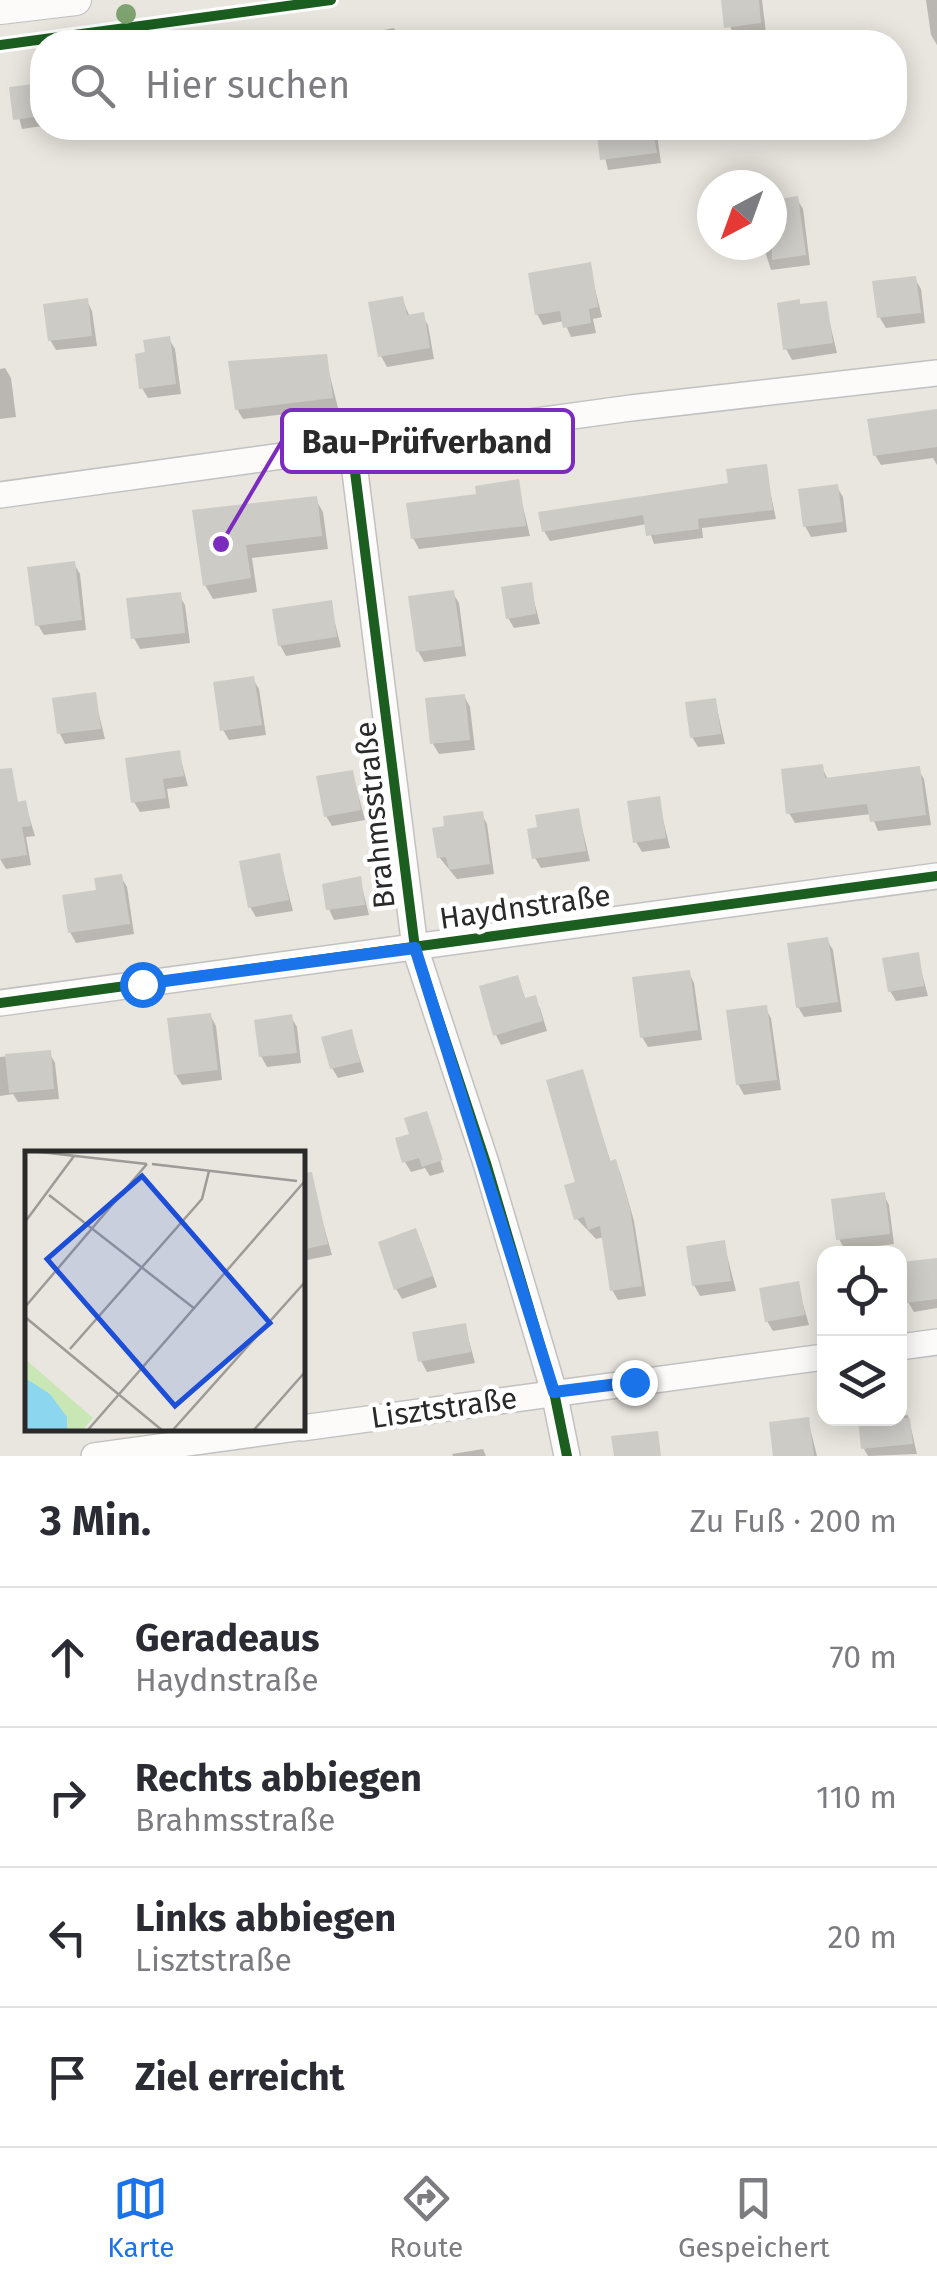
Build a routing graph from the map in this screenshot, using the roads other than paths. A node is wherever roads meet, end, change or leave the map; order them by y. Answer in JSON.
{"nodes":[{"id":1,"x":76,"y":0,"type":"edge"},
{"id":2,"x":0,"y":9,"type":"edge"},
{"id":3,"x":937,"y":372,"type":"edge"},
{"id":4,"x":352,"y":448,"type":"junction"},
{"id":5,"x":0,"y":495,"type":"edge"},
{"id":6,"x":937,"y":876,"type":"edge"},
{"id":7,"x":415,"y":948,"type":"junction"},
{"id":8,"x":0,"y":1004,"type":"edge"},
{"id":9,"x":937,"y":1342,"type":"edge"},
{"id":10,"x":907,"y":1346,"type":"edge"},
{"id":11,"x":817,"y":1358,"type":"edge"},
{"id":12,"x":554,"y":1392,"type":"junction"},
{"id":13,"x":305,"y":1427,"type":"edge"},
{"id":14,"x":277,"y":1431,"type":"edge"},
{"id":15,"x":94,"y":1456,"type":"edge"},
{"id":16,"x":568,"y":1456,"type":"edge"}],
"edges":[{"from":1,"to":2,"type":"street"},
{"from":3,"to":4,"type":"street"},
{"from":4,"to":5,"type":"street"},
{"from":4,"to":7,"type":"street","name":"Brahmsstraße"},
{"from":6,"to":7,"type":"street","name":"Haydnstraße"},
{"from":7,"to":8,"type":"street","name":"Haydnstraße"},
{"from":7,"to":12,"type":"street","name":"Brahmsstraße"},
{"from":9,"to":10,"type":"street"},
{"from":11,"to":12,"type":"street","name":"Lisztstraße"},
{"from":12,"to":13,"type":"street","name":"Lisztstraße"},
{"from":12,"to":16,"type":"street","name":"Brahmsstraße"},
{"from":14,"to":15,"type":"street","name":"Lisztstraße"}]}
